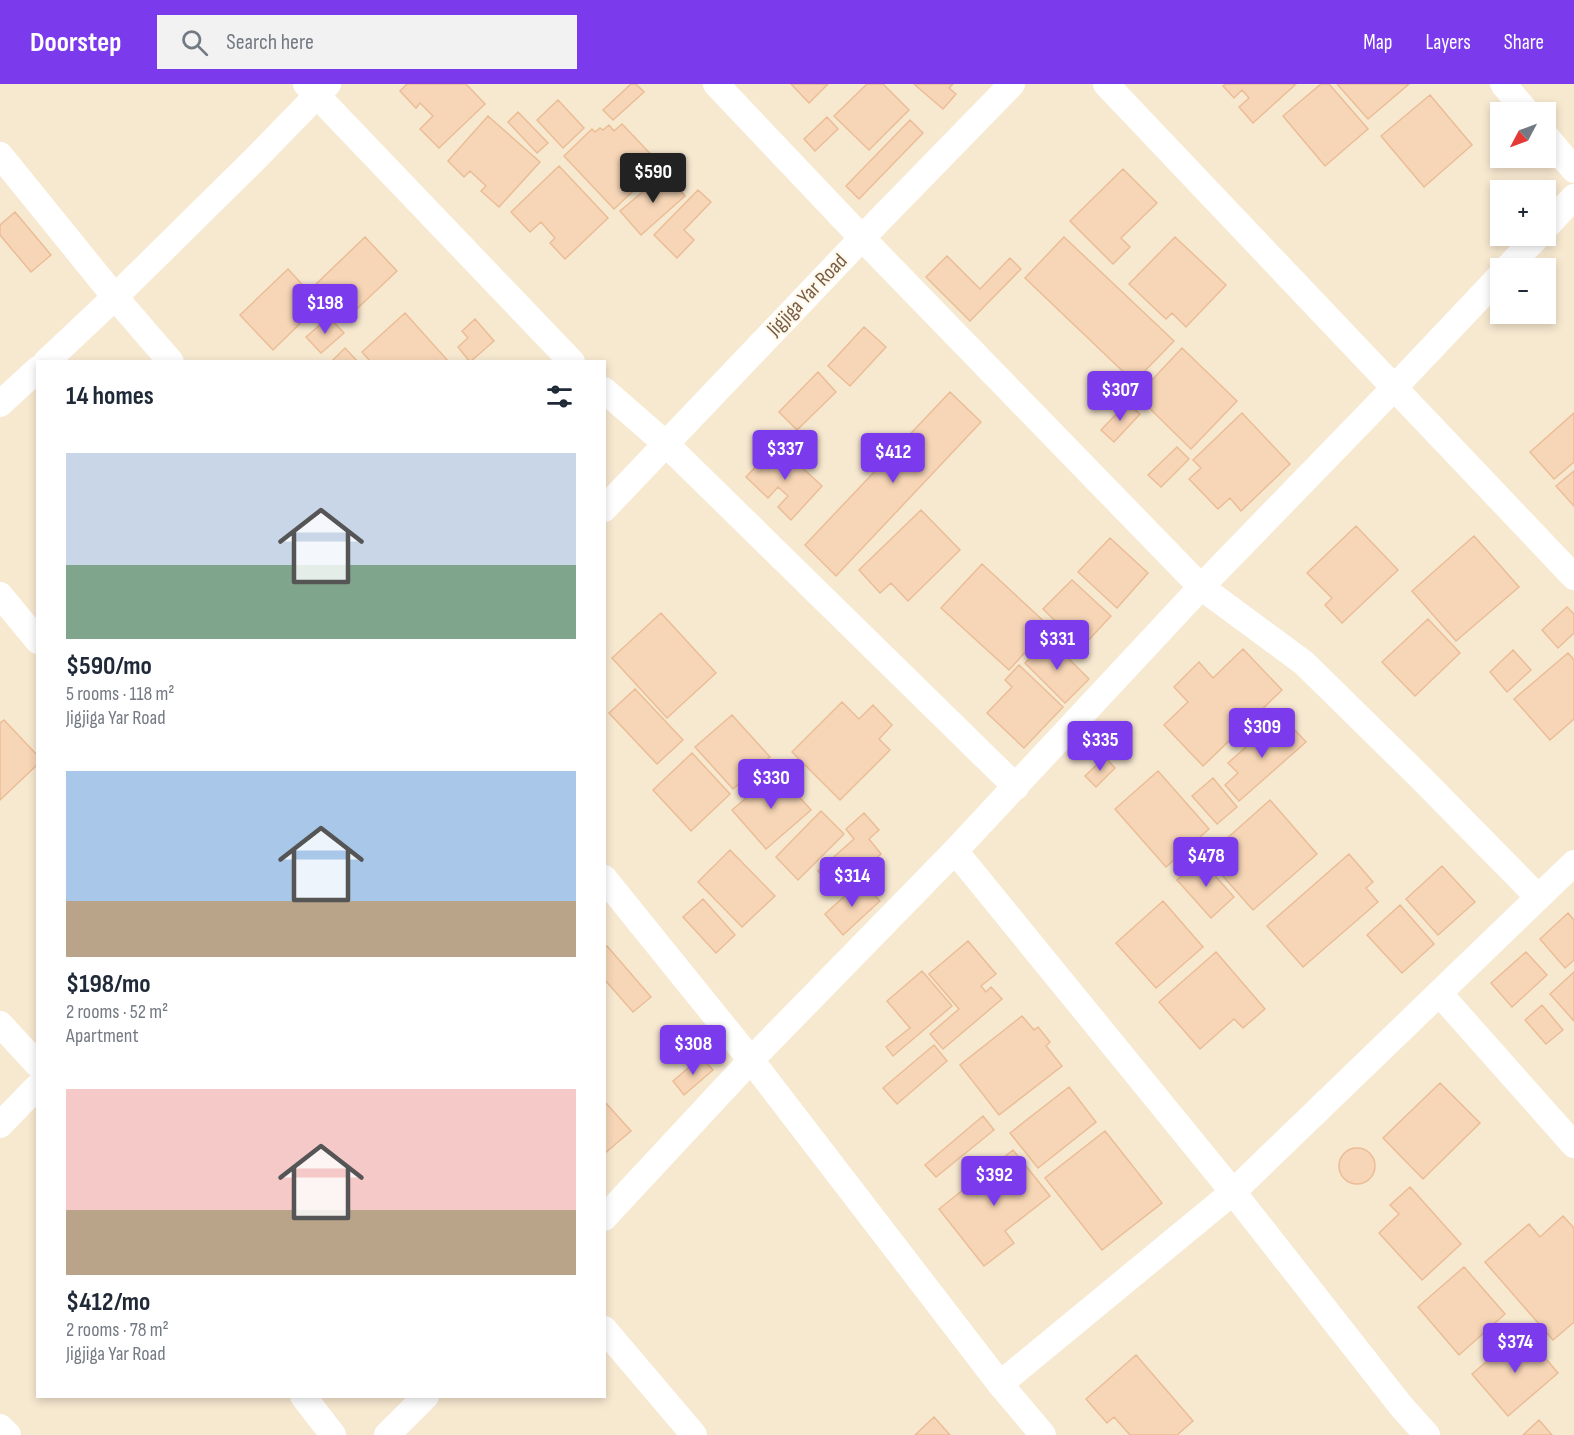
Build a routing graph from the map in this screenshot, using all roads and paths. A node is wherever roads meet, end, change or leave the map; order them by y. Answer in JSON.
{"nodes":[{"id":1,"x":716,"y":84,"type":"edge"},
{"id":2,"x":1012,"y":84,"type":"edge"},
{"id":3,"x":1106,"y":84,"type":"edge"},
{"id":4,"x":1503,"y":84,"type":"edge"},
{"id":5,"x":316,"y":88,"type":"edge"},
{"id":6,"x":1518,"y":102,"type":"edge"},
{"id":7,"x":1556,"y":148,"type":"edge"},
{"id":8,"x":0,"y":155,"type":"edge"},
{"id":9,"x":1574,"y":170,"type":"edge"},
{"id":10,"x":1574,"y":197,"type":"edge"},
{"id":11,"x":1556,"y":216,"type":"edge"},
{"id":12,"x":862,"y":238,"type":"junction"},
{"id":13,"x":1528,"y":246,"type":"edge"},
{"id":14,"x":1517,"y":258,"type":"edge"},
{"id":15,"x":1490,"y":287,"type":"edge"},
{"id":16,"x":115,"y":297,"type":"junction"},
{"id":17,"x":48,"y":360,"type":"edge"},
{"id":18,"x":169,"y":360,"type":"edge"},
{"id":19,"x":570,"y":360,"type":"edge"},
{"id":20,"x":36,"y":371,"type":"edge"},
{"id":21,"x":1394,"y":388,"type":"junction"},
{"id":22,"x":606,"y":392,"type":"edge"},
{"id":23,"x":0,"y":404,"type":"edge"},
{"id":24,"x":666,"y":444,"type":"junction"},
{"id":25,"x":606,"y":507,"type":"edge"},
{"id":26,"x":1574,"y":577,"type":"edge"},
{"id":27,"x":1201,"y":588,"type":"junction"},
{"id":28,"x":0,"y":595,"type":"edge"},
{"id":29,"x":36,"y":639,"type":"edge"},
{"id":30,"x":1016,"y":787,"type":"junction"},
{"id":31,"x":955,"y":851,"type":"junction"},
{"id":32,"x":1574,"y":863,"type":"edge"},
{"id":33,"x":606,"y":880,"type":"edge"},
{"id":34,"x":1538,"y":897,"type":"junction"},
{"id":35,"x":1439,"y":993,"type":"junction"},
{"id":36,"x":0,"y":1023,"type":"edge"},
{"id":37,"x":751,"y":1060,"type":"junction"},
{"id":38,"x":36,"y":1063,"type":"edge"},
{"id":39,"x":36,"y":1088,"type":"edge"},
{"id":40,"x":0,"y":1125,"type":"edge"},
{"id":41,"x":1574,"y":1144,"type":"edge"},
{"id":42,"x":1233,"y":1192,"type":"junction"},
{"id":43,"x":606,"y":1216,"type":"edge"},
{"id":44,"x":606,"y":1331,"type":"edge"},
{"id":45,"x":1000,"y":1384,"type":"junction"},
{"id":46,"x":305,"y":1398,"type":"edge"},
{"id":47,"x":424,"y":1398,"type":"edge"},
{"id":48,"x":0,"y":1427,"type":"edge"},
{"id":49,"x":8,"y":1435,"type":"edge"},
{"id":50,"x":333,"y":1435,"type":"edge"},
{"id":51,"x":387,"y":1435,"type":"edge"},
{"id":52,"x":694,"y":1435,"type":"edge"},
{"id":53,"x":1043,"y":1435,"type":"edge"},
{"id":54,"x":1427,"y":1435,"type":"edge"}],
"edges":[{"from":1,"to":12,"type":"street"},
{"from":2,"to":12,"type":"street","name":"Jigjiga Yar Road"},
{"from":3,"to":21,"type":"street"},
{"from":4,"to":6,"type":"street"},
{"from":5,"to":16,"type":"street"},
{"from":5,"to":19,"type":"street"},
{"from":7,"to":9,"type":"street"},
{"from":8,"to":16,"type":"street"},
{"from":10,"to":11,"type":"street"},
{"from":12,"to":24,"type":"street","name":"Jigjiga Yar Road"},
{"from":12,"to":27,"type":"street"},
{"from":13,"to":14,"type":"street"},
{"from":15,"to":21,"type":"street"},
{"from":16,"to":17,"type":"street"},
{"from":16,"to":18,"type":"street"},
{"from":20,"to":23,"type":"street"},
{"from":21,"to":26,"type":"street"},
{"from":21,"to":27,"type":"street"},
{"from":22,"to":24,"type":"street"},
{"from":24,"to":25,"type":"street","name":"Jigjiga Yar Road"},
{"from":24,"to":30,"type":"street"},
{"from":27,"to":30,"type":"street"},
{"from":27,"to":34,"type":"street"},
{"from":28,"to":29,"type":"street"},
{"from":30,"to":31,"type":"street"},
{"from":31,"to":37,"type":"street"},
{"from":31,"to":42,"type":"street"},
{"from":32,"to":34,"type":"street"},
{"from":33,"to":37,"type":"street"},
{"from":34,"to":35,"type":"street"},
{"from":35,"to":41,"type":"street"},
{"from":35,"to":42,"type":"street"},
{"from":36,"to":38,"type":"street"},
{"from":37,"to":43,"type":"street"},
{"from":37,"to":45,"type":"street"},
{"from":39,"to":40,"type":"street"},
{"from":42,"to":45,"type":"street"},
{"from":42,"to":54,"type":"street"},
{"from":44,"to":52,"type":"street"},
{"from":45,"to":53,"type":"street"},
{"from":46,"to":50,"type":"street"},
{"from":47,"to":51,"type":"street"},
{"from":48,"to":49,"type":"street"}]}
